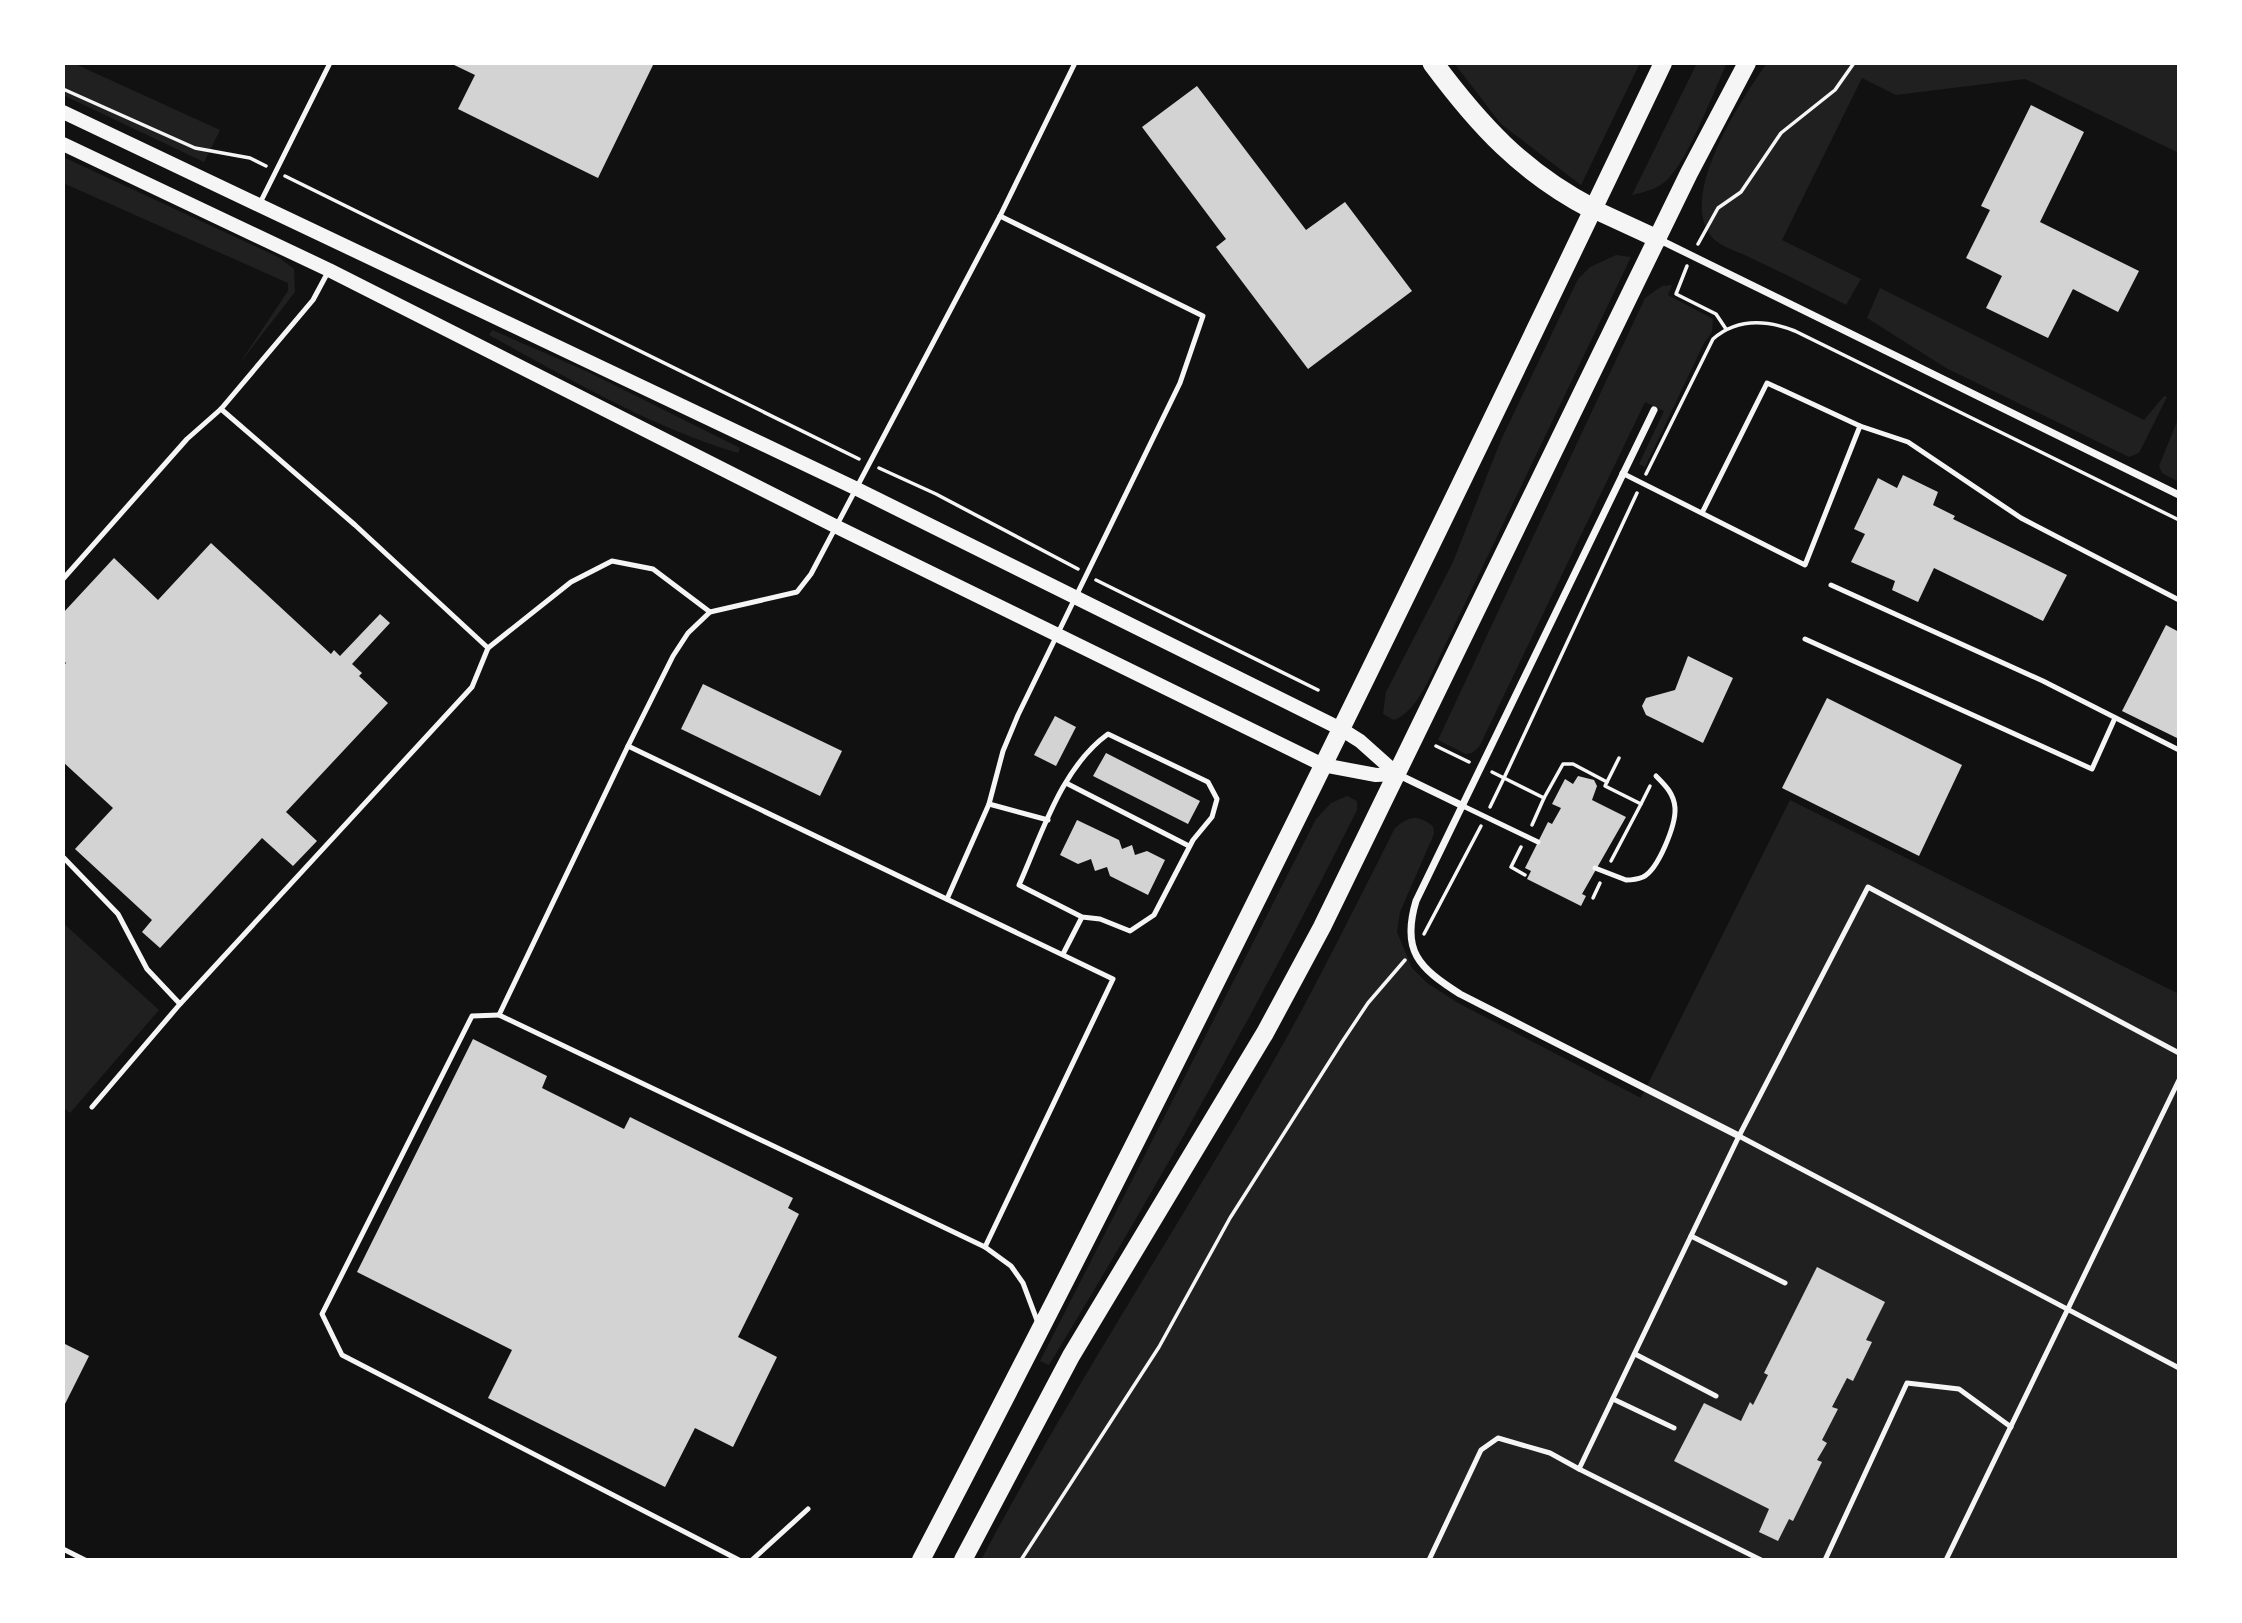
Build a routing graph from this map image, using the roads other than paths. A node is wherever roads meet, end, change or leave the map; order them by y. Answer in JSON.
{"nodes":[{"id":1,"x":330,"y":63,"type":"edge"},
{"id":2,"x":1075,"y":63,"type":"edge"},
{"id":3,"x":1433,"y":63,"type":"edge"},
{"id":4,"x":1663,"y":63,"type":"edge"},
{"id":5,"x":1747,"y":63,"type":"edge"},
{"id":6,"x":63,"y":112,"type":"edge"},
{"id":7,"x":63,"y":144,"type":"edge"},
{"id":8,"x":259,"y":205,"type":"junction"},
{"id":9,"x":1593,"y":209,"type":"junction"},
{"id":10,"x":1000,"y":216,"type":"junction"},
{"id":11,"x":1658,"y":239,"type":"junction"},
{"id":12,"x":330,"y":270,"type":"junction"},
{"id":13,"x":221,"y":409,"type":"junction"},
{"id":14,"x":1654,"y":410,"type":"dead end"},
{"id":15,"x":1860,"y":426,"type":"junction"},
{"id":16,"x":1622,"y":473,"type":"junction"},
{"id":17,"x":855,"y":488,"type":"junction"},
{"id":18,"x":2179,"y":495,"type":"edge"},
{"id":19,"x":1702,"y":513,"type":"junction"},
{"id":20,"x":835,"y":526,"type":"junction"},
{"id":21,"x":63,"y":579,"type":"edge"},
{"id":22,"x":1831,"y":585,"type":"dead end"},
{"id":23,"x":1076,"y":598,"type":"junction"},
{"id":24,"x":2179,"y":600,"type":"edge"},
{"id":25,"x":710,"y":612,"type":"junction"},
{"id":26,"x":1056,"y":635,"type":"junction"},
{"id":27,"x":1805,"y":639,"type":"dead end"},
{"id":28,"x":488,"y":648,"type":"junction"},
{"id":29,"x":2115,"y":718,"type":"junction"},
{"id":30,"x":1341,"y":730,"type":"junction"},
{"id":31,"x":628,"y":746,"type":"junction"},
{"id":32,"x":2179,"y":750,"type":"edge"},
{"id":33,"x":1323,"y":765,"type":"junction"},
{"id":34,"x":1397,"y":774,"type":"junction"},
{"id":35,"x":1656,"y":776,"type":"road end"},
{"id":36,"x":1066,"y":783,"type":"junction"},
{"id":37,"x":989,"y":804,"type":"junction"},
{"id":38,"x":1463,"y":806,"type":"junction"},
{"id":39,"x":1048,"y":820,"type":"junction"},
{"id":40,"x":1538,"y":842,"type":"dead end"},
{"id":41,"x":1189,"y":846,"type":"junction"},
{"id":42,"x":63,"y":857,"type":"edge"},
{"id":43,"x":1595,"y":868,"type":"dead end"},
{"id":44,"x":947,"y":899,"type":"junction"},
{"id":45,"x":1082,"y":917,"type":"junction"},
{"id":46,"x":1063,"y":954,"type":"junction"},
{"id":47,"x":180,"y":1004,"type":"junction"},
{"id":48,"x":499,"y":1015,"type":"junction"},
{"id":49,"x":2179,"y":1053,"type":"edge"},
{"id":50,"x":2179,"y":1080,"type":"edge"},
{"id":51,"x":92,"y":1107,"type":"dead end"},
{"id":52,"x":1739,"y":1136,"type":"junction"},
{"id":53,"x":1691,"y":1236,"type":"junction"},
{"id":54,"x":985,"y":1247,"type":"junction"},
{"id":55,"x":1785,"y":1283,"type":"dead end"},
{"id":56,"x":2068,"y":1312,"type":"junction"},
{"id":57,"x":1041,"y":1332,"type":"junction"},
{"id":58,"x":1635,"y":1354,"type":"junction"},
{"id":59,"x":2179,"y":1368,"type":"edge"},
{"id":60,"x":1716,"y":1396,"type":"dead end"},
{"id":61,"x":1613,"y":1399,"type":"junction"},
{"id":62,"x":2011,"y":1427,"type":"junction"},
{"id":63,"x":1674,"y":1428,"type":"dead end"},
{"id":64,"x":1579,"y":1469,"type":"junction"},
{"id":65,"x":808,"y":1509,"type":"dead end"},
{"id":66,"x":63,"y":1549,"type":"edge"},
{"id":67,"x":85,"y":1560,"type":"edge"},
{"id":68,"x":739,"y":1560,"type":"edge"},
{"id":69,"x":752,"y":1560,"type":"edge"},
{"id":70,"x":921,"y":1560,"type":"edge"},
{"id":71,"x":963,"y":1560,"type":"edge"},
{"id":72,"x":1429,"y":1560,"type":"edge"},
{"id":73,"x":1760,"y":1560,"type":"edge"},
{"id":74,"x":1825,"y":1560,"type":"edge"},
{"id":75,"x":1945,"y":1560,"type":"edge"}],
"edges":[{"from":1,"to":8,"type":"lane"},
{"from":2,"to":10,"type":"lane"},
{"from":3,"to":9,"type":"highway"},
{"from":4,"to":9,"type":"main road"},
{"from":5,"to":11,"type":"main road"},
{"from":6,"to":8,"type":"main road"},
{"from":7,"to":12,"type":"main road"},
{"from":8,"to":17,"type":"main road"},
{"from":9,"to":11,"type":"main road"},
{"from":9,"to":30,"type":"main road"},
{"from":10,"to":17,"type":"lane"},
{"from":10,"to":23,"type":"lane"},
{"from":11,"to":18,"type":"street"},
{"from":11,"to":34,"type":"main road"},
{"from":12,"to":13,"type":"lane"},
{"from":12,"to":20,"type":"main road"},
{"from":13,"to":21,"type":"lane"},
{"from":13,"to":28,"type":"lane"},
{"from":14,"to":16,"type":"street"},
{"from":15,"to":19,"type":"lane"},
{"from":15,"to":19,"type":"lane"},
{"from":15,"to":24,"type":"lane"},
{"from":16,"to":19,"type":"lane"},
{"from":16,"to":38,"type":"street"},
{"from":17,"to":20,"type":"lane"},
{"from":17,"to":23,"type":"main road"},
{"from":20,"to":25,"type":"lane"},
{"from":20,"to":26,"type":"main road"},
{"from":22,"to":29,"type":"lane"},
{"from":23,"to":26,"type":"lane"},
{"from":23,"to":30,"type":"main road"},
{"from":25,"to":28,"type":"lane"},
{"from":25,"to":31,"type":"lane"},
{"from":26,"to":33,"type":"main road"},
{"from":26,"to":37,"type":"lane"},
{"from":27,"to":29,"type":"lane"},
{"from":28,"to":47,"type":"lane"},
{"from":29,"to":32,"type":"lane"},
{"from":30,"to":33,"type":"main road"},
{"from":30,"to":34,"type":"main road"},
{"from":31,"to":44,"type":"lane"},
{"from":31,"to":48,"type":"lane"},
{"from":33,"to":34,"type":"main road"},
{"from":33,"to":57,"type":"main road"},
{"from":34,"to":38,"type":"street"},
{"from":34,"to":71,"type":"main road"},
{"from":35,"to":43,"type":"lane"},
{"from":36,"to":39,"type":"lane"},
{"from":36,"to":41,"type":"lane"},
{"from":36,"to":41,"type":"lane"},
{"from":37,"to":39,"type":"lane"},
{"from":37,"to":44,"type":"lane"},
{"from":38,"to":40,"type":"lane"},
{"from":38,"to":52,"type":"street"},
{"from":39,"to":45,"type":"lane"},
{"from":41,"to":45,"type":"lane"},
{"from":42,"to":47,"type":"lane"},
{"from":44,"to":46,"type":"lane"},
{"from":45,"to":46,"type":"lane"},
{"from":46,"to":54,"type":"lane"},
{"from":47,"to":51,"type":"lane"},
{"from":48,"to":54,"type":"lane"},
{"from":48,"to":68,"type":"lane"},
{"from":49,"to":52,"type":"lane"},
{"from":50,"to":56,"type":"lane"},
{"from":52,"to":53,"type":"lane"},
{"from":52,"to":56,"type":"lane"},
{"from":53,"to":55,"type":"lane"},
{"from":53,"to":58,"type":"lane"},
{"from":54,"to":57,"type":"lane"},
{"from":56,"to":59,"type":"lane"},
{"from":56,"to":62,"type":"lane"},
{"from":57,"to":70,"type":"main road"},
{"from":58,"to":60,"type":"lane"},
{"from":58,"to":61,"type":"lane"},
{"from":61,"to":63,"type":"lane"},
{"from":61,"to":64,"type":"lane"},
{"from":62,"to":74,"type":"lane"},
{"from":62,"to":75,"type":"lane"},
{"from":64,"to":72,"type":"lane"},
{"from":64,"to":73,"type":"lane"},
{"from":65,"to":69,"type":"lane"},
{"from":66,"to":67,"type":"lane"}]}
